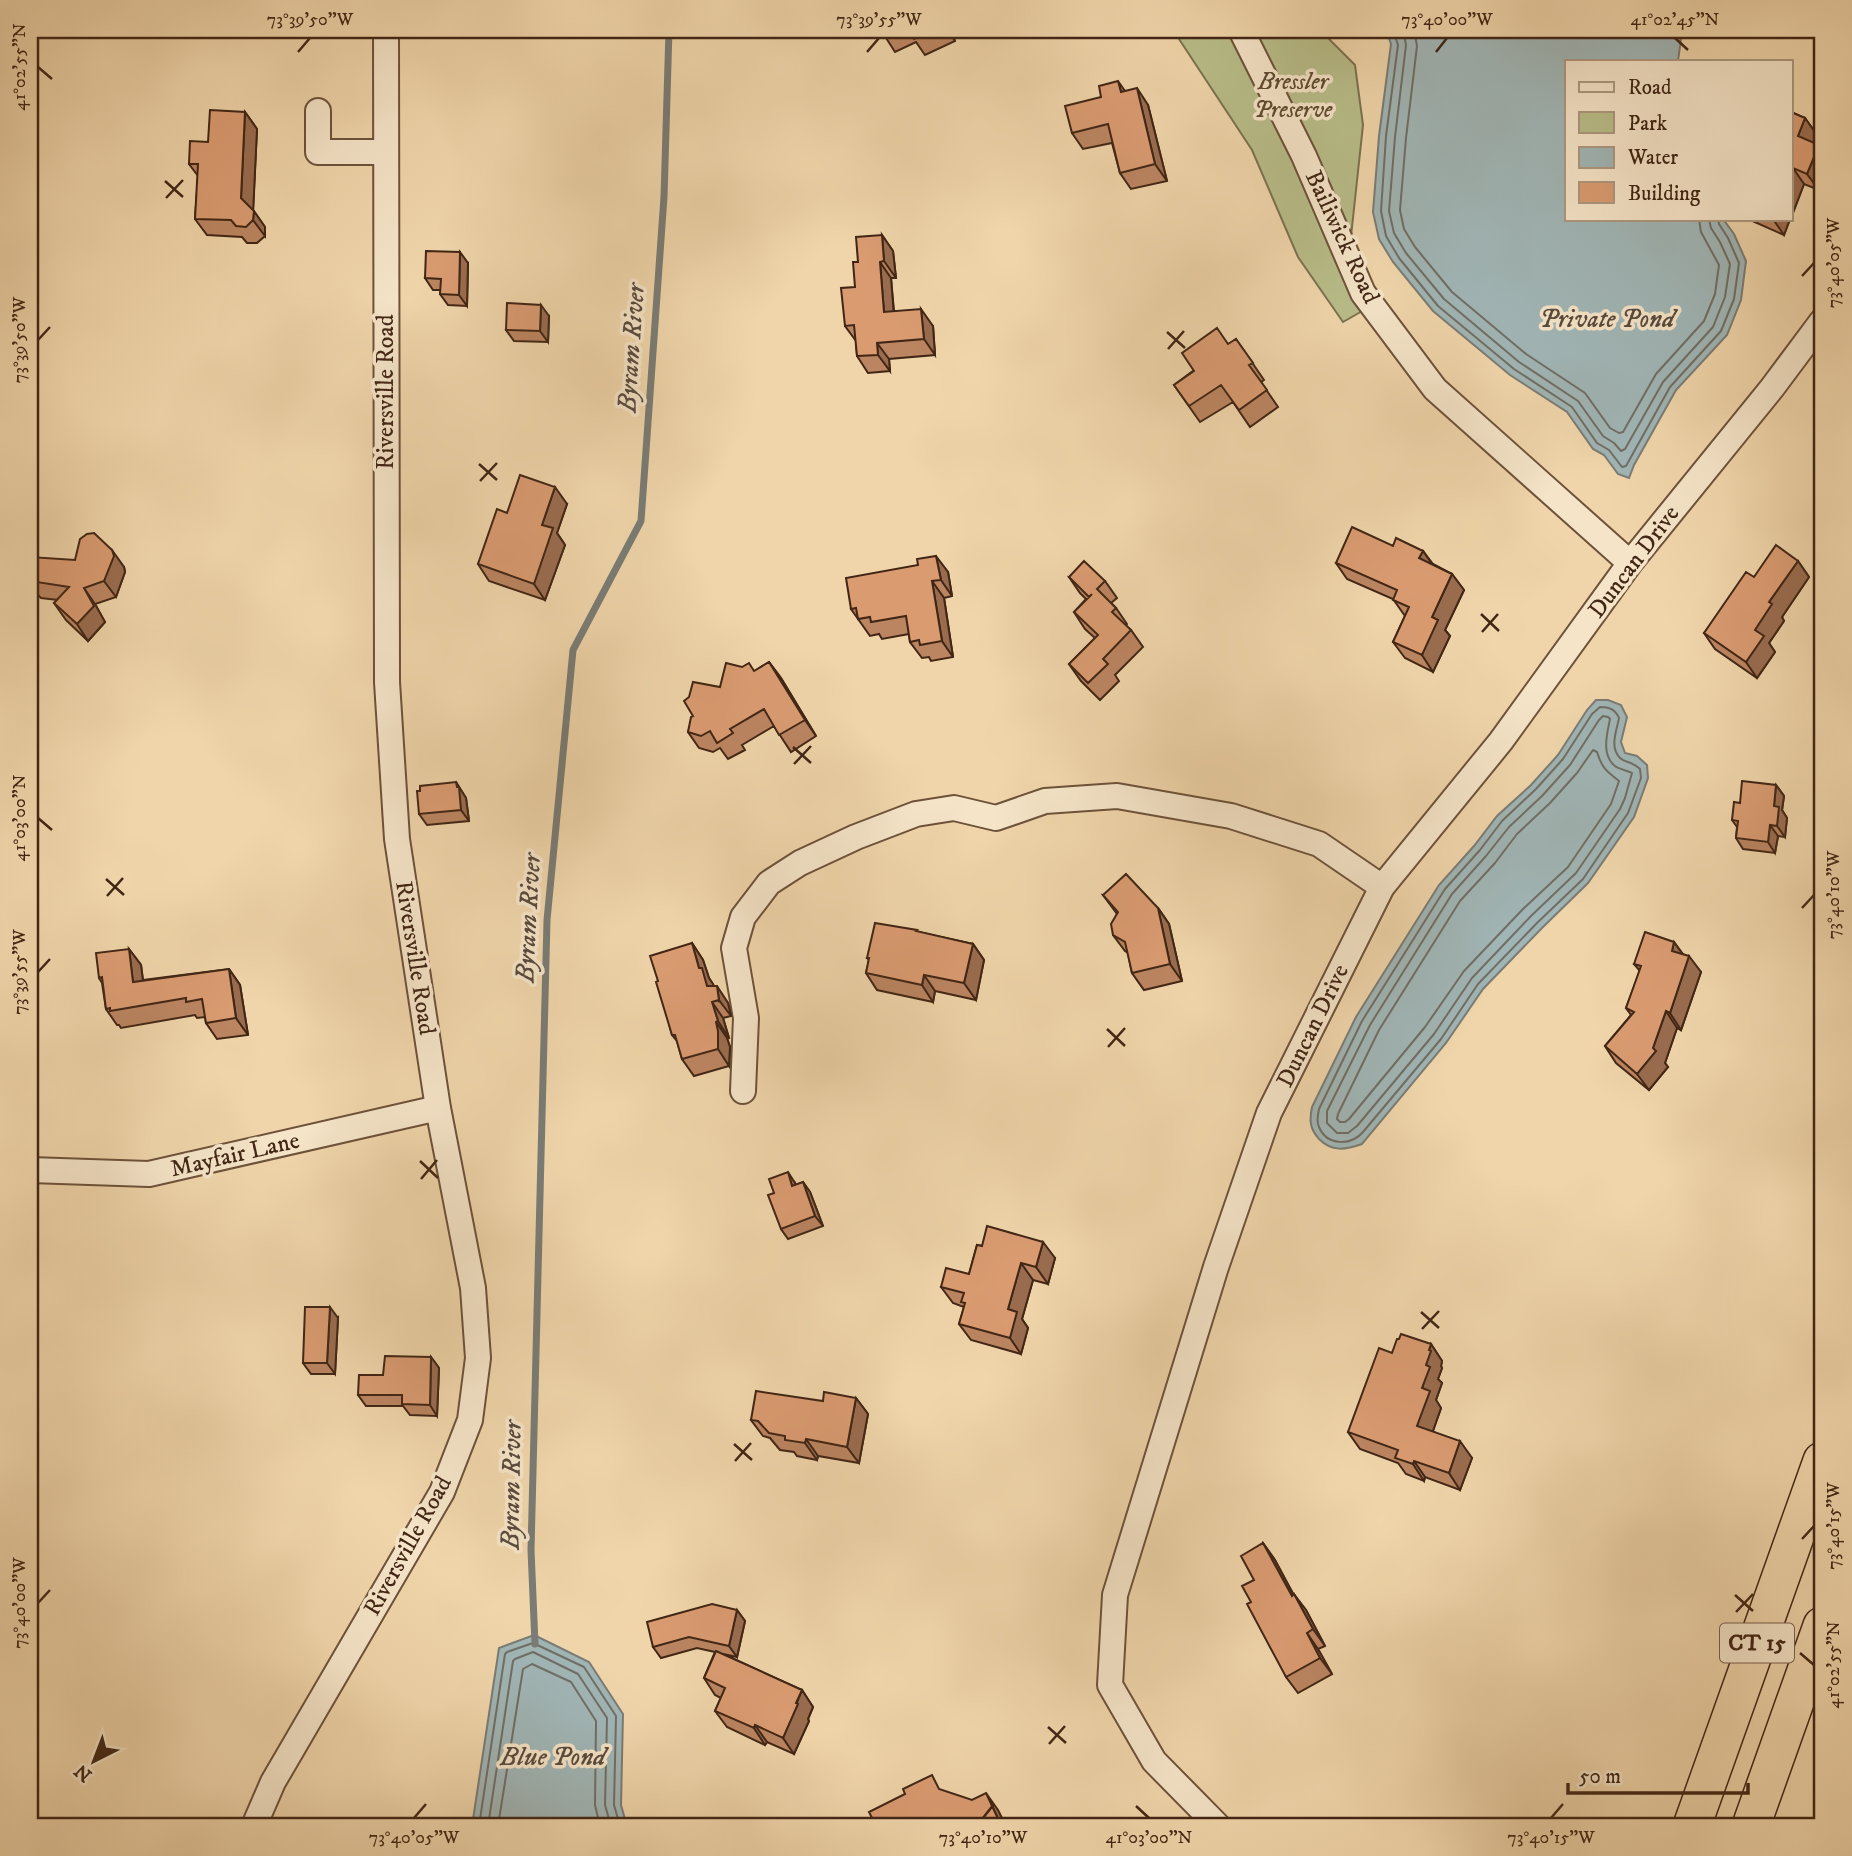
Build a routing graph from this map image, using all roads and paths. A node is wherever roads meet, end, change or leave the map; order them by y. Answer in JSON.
{"nodes":[{"id":1,"x":386,"y":30,"type":"edge"},
{"id":2,"x":1241,"y":30,"type":"edge"},
{"id":3,"x":318,"y":111,"type":"dead end"},
{"id":4,"x":386,"y":152,"type":"junction"},
{"id":5,"x":1822,"y":321,"type":"edge"},
{"id":6,"x":1630,"y":563,"type":"junction"},
{"id":7,"x":1382,"y":887,"type":"junction"},
{"id":8,"x":743,"y":1091,"type":"dead end"},
{"id":9,"x":438,"y":1108,"type":"junction"},
{"id":10,"x":30,"y":1170,"type":"edge"},
{"id":11,"x":1822,"y":1461,"type":"edge"},
{"id":12,"x":1822,"y":1626,"type":"edge"},
{"id":13,"x":254,"y":1826,"type":"edge"},
{"id":14,"x":1219,"y":1826,"type":"edge"},
{"id":15,"x":1692,"y":1826,"type":"edge"},
{"id":16,"x":1751,"y":1826,"type":"edge"}],
"edges":[{"from":1,"to":4,"type":"street","name":"Riversville Road"},
{"from":2,"to":6,"type":"street","name":"Bailiwick Road"},
{"from":3,"to":4,"type":"street"},
{"from":4,"to":9,"type":"street","name":"Riversville Road"},
{"from":5,"to":6,"type":"street","name":"Duncan Drive"},
{"from":6,"to":7,"type":"street","name":"Duncan Drive"},
{"from":7,"to":8,"type":"street"},
{"from":7,"to":14,"type":"street","name":"Duncan Drive"},
{"from":9,"to":10,"type":"street","name":"Mayfair Lane"},
{"from":9,"to":13,"type":"street","name":"Riversville Road"},
{"from":11,"to":15,"type":"highway","number":"CT 15"},
{"from":12,"to":16,"type":"highway","number":"CT 15"}]}
